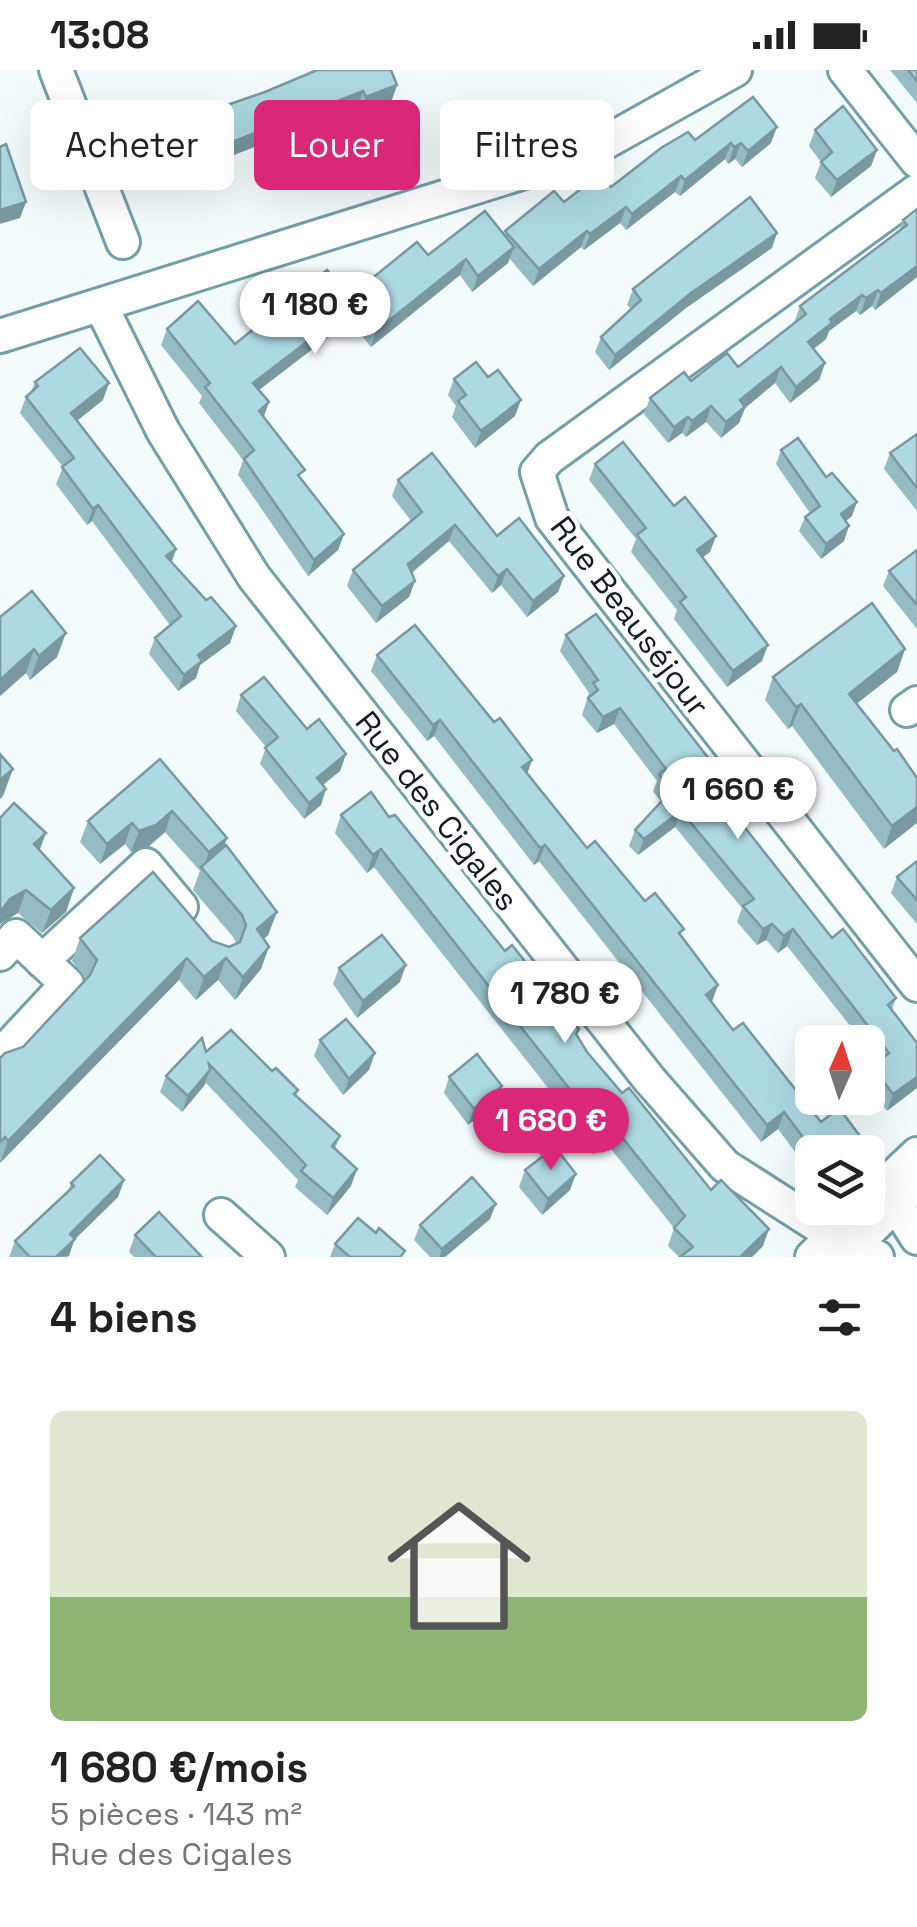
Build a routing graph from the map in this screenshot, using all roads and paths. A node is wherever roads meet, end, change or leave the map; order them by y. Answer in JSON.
{"nodes":[{"id":1,"x":56,"y":70,"type":"edge"},
{"id":2,"x":736,"y":70,"type":"edge"},
{"id":3,"x":845,"y":70,"type":"edge"},
{"id":4,"x":917,"y":161,"type":"edge"},
{"id":5,"x":917,"y":191,"type":"edge"},
{"id":6,"x":124,"y":242,"type":"dead end"},
{"id":7,"x":101,"y":306,"type":"junction"},
{"id":8,"x":0,"y":336,"type":"edge"},
{"id":9,"x":206,"y":936,"type":"edge"},
{"id":10,"x":0,"y":954,"type":"edge"},
{"id":11,"x":42,"y":960,"type":"junction"},
{"id":12,"x":917,"y":985,"type":"edge"},
{"id":13,"x":0,"y":1056,"type":"edge"},
{"id":14,"x":917,"y":1154,"type":"edge"},
{"id":15,"x":885,"y":1197,"type":"edge"},
{"id":16,"x":885,"y":1199,"type":"edge"},
{"id":17,"x":222,"y":1215,"type":"dead end"},
{"id":18,"x":863,"y":1225,"type":"edge"},
{"id":19,"x":917,"y":1238,"type":"edge"},
{"id":20,"x":843,"y":1251,"type":"edge"},
{"id":21,"x":268,"y":1257,"type":"edge"}],
"edges":[{"from":1,"to":6,"type":"street"},
{"from":2,"to":7,"type":"street"},
{"from":3,"to":4,"type":"street"},
{"from":5,"to":12,"type":"street","name":"Rue Beauséjour"},
{"from":7,"to":8,"type":"street"},
{"from":7,"to":20,"type":"street","name":"Rue des Cigales"},
{"from":9,"to":11,"type":"street"},
{"from":10,"to":11,"type":"street"},
{"from":11,"to":13,"type":"street"},
{"from":14,"to":15,"type":"street"},
{"from":16,"to":19,"type":"street"},
{"from":17,"to":21,"type":"street"},
{"from":18,"to":20,"type":"street"}]}
